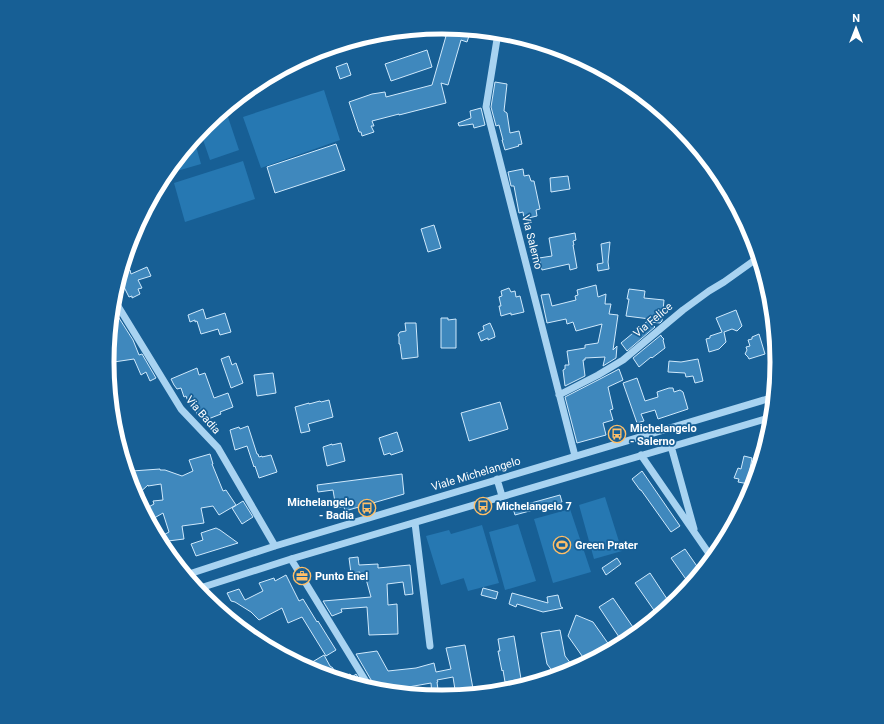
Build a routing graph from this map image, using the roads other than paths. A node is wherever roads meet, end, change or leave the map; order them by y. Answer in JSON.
{"nodes":[{"id":1,"x":497,"y":39,"type":"edge"},
{"id":2,"x":754,"y":261,"type":"edge"},
{"id":3,"x":119,"y":307,"type":"edge"},
{"id":4,"x":559,"y":395,"type":"junction"},
{"id":5,"x":768,"y":399,"type":"edge"},
{"id":6,"x":765,"y":419,"type":"edge"},
{"id":7,"x":671,"y":446,"type":"junction"},
{"id":8,"x":641,"y":455,"type":"junction"},
{"id":9,"x":575,"y":456,"type":"junction"},
{"id":10,"x":497,"y":480,"type":"junction"},
{"id":11,"x":502,"y":496,"type":"junction"},
{"id":12,"x":415,"y":522,"type":"junction"},
{"id":13,"x":696,"y":535,"type":"junction"},
{"id":14,"x":275,"y":546,"type":"junction"},
{"id":15,"x":709,"y":553,"type":"edge"},
{"id":16,"x":290,"y":559,"type":"junction"},
{"id":17,"x":191,"y":573,"type":"edge"},
{"id":18,"x":203,"y":587,"type":"edge"},
{"id":19,"x":430,"y":646,"type":"dead end"},
{"id":20,"x":366,"y":681,"type":"edge"}],
"edges":[{"from":1,"to":4,"type":"street","name":"Via Salerno"},
{"from":2,"to":4,"type":"street","name":"Via Felice"},
{"from":3,"to":14,"type":"street","name":"Via Badia"},
{"from":4,"to":9,"type":"street","name":"Via Salerno"},
{"from":5,"to":9,"type":"street","name":"Viale Michelangelo"},
{"from":6,"to":7,"type":"street"},
{"from":7,"to":8,"type":"street"},
{"from":7,"to":13,"type":"street"},
{"from":8,"to":11,"type":"street"},
{"from":8,"to":13,"type":"street"},
{"from":9,"to":10,"type":"street","name":"Viale Michelangelo"},
{"from":10,"to":11,"type":"street"},
{"from":10,"to":14,"type":"street","name":"Viale Michelangelo"},
{"from":11,"to":12,"type":"street"},
{"from":12,"to":16,"type":"street"},
{"from":12,"to":19,"type":"street"},
{"from":13,"to":15,"type":"street"},
{"from":14,"to":17,"type":"street","name":"Viale Michelangelo"},
{"from":16,"to":18,"type":"street"},
{"from":16,"to":20,"type":"street"}]}
